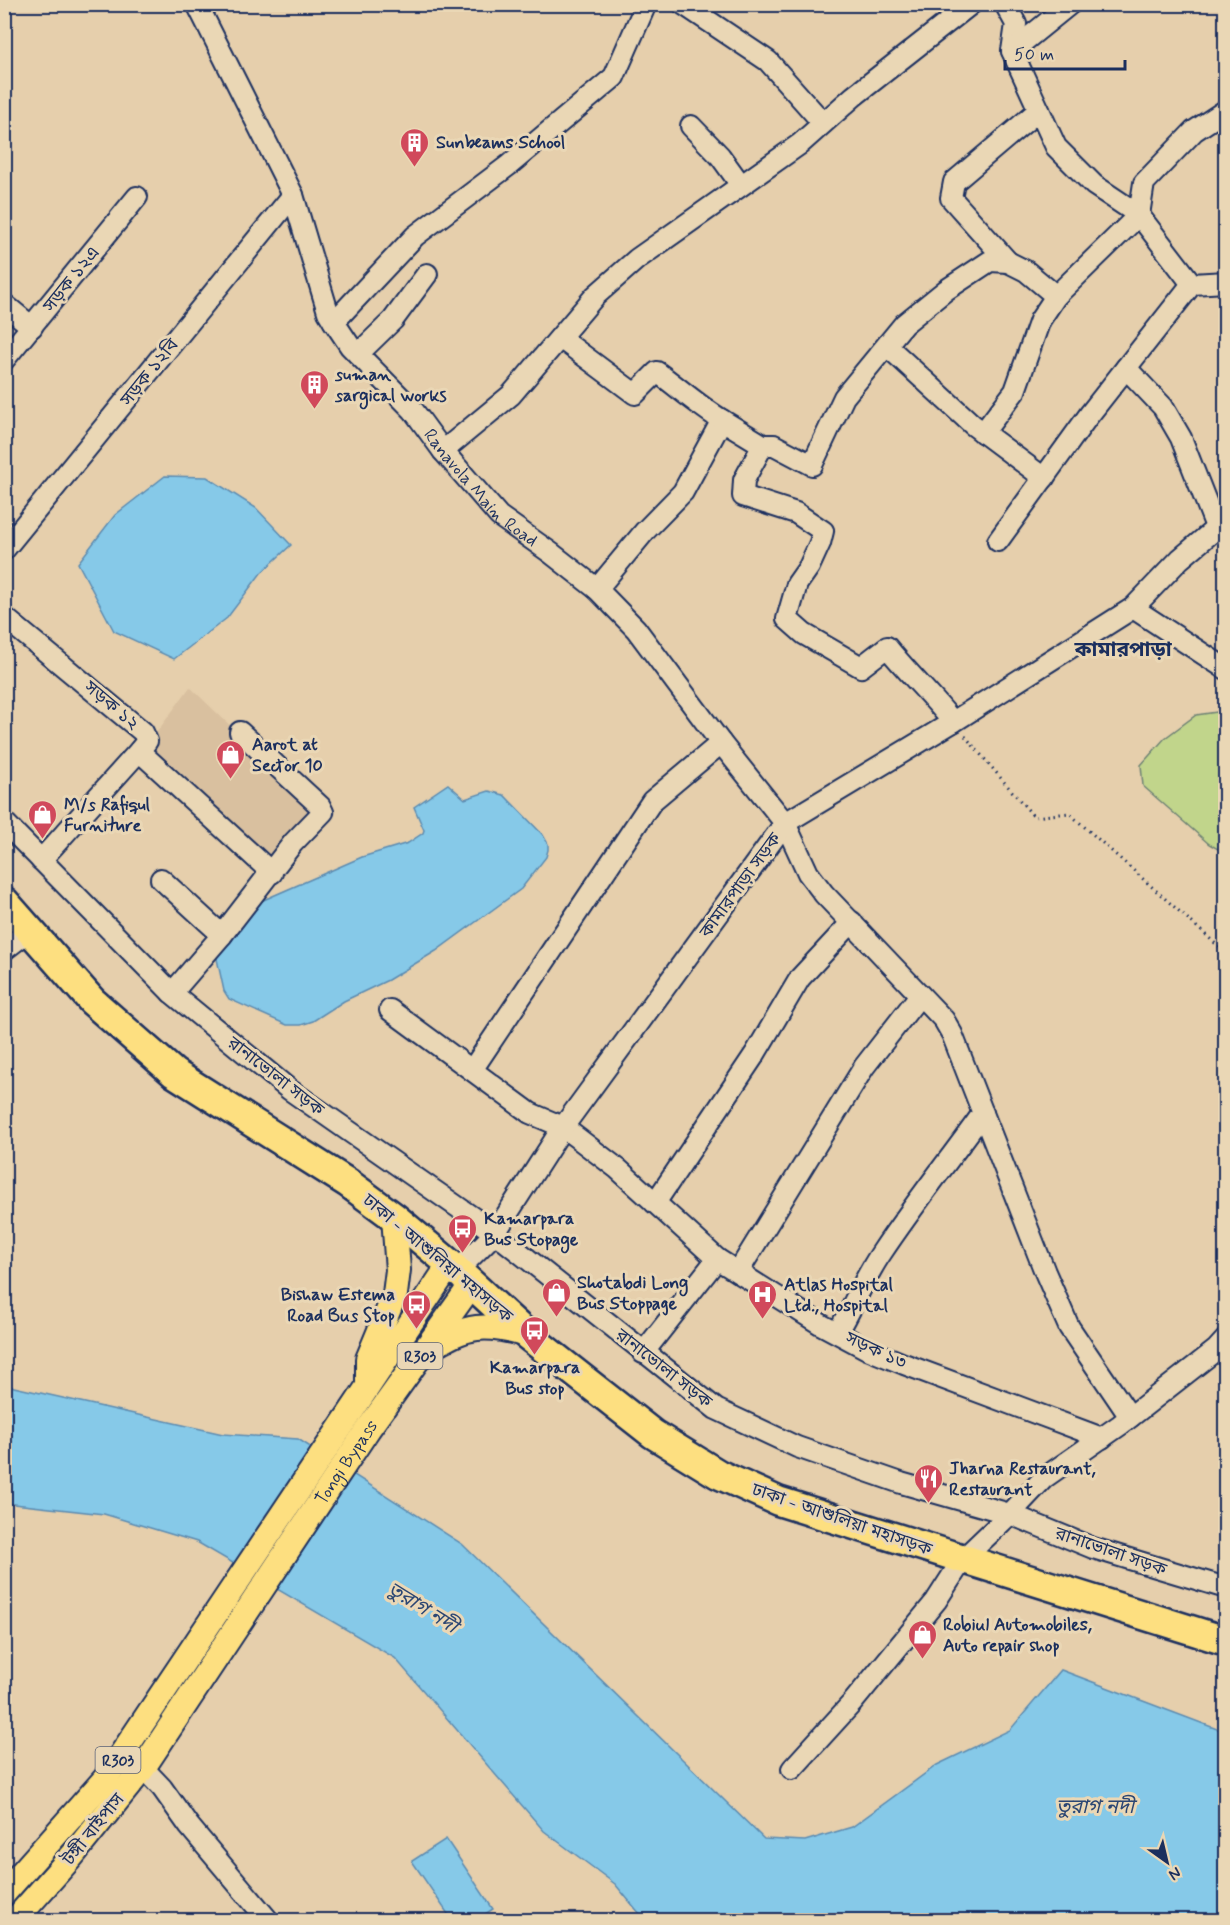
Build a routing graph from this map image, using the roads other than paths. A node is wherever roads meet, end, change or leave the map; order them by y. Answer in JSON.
{"nodes":[{"id":1,"x":197,"y":4,"type":"edge"},
{"id":2,"x":646,"y":4,"type":"edge"},
{"id":3,"x":683,"y":4,"type":"edge"},
{"id":4,"x":971,"y":4,"type":"edge"},
{"id":5,"x":1005,"y":4,"type":"edge"},
{"id":6,"x":1070,"y":4,"type":"edge"},
{"id":7,"x":1012,"y":51,"type":"junction"},
{"id":8,"x":1039,"y":110,"type":"junction"},
{"id":9,"x":1226,"y":110,"type":"edge"},
{"id":10,"x":823,"y":123,"type":"junction"},
{"id":11,"x":691,"y":126,"type":"dead end"},
{"id":12,"x":741,"y":185,"type":"junction"},
{"id":13,"x":293,"y":195,"type":"junction"},
{"id":14,"x":137,"y":197,"type":"dead end"},
{"id":15,"x":1139,"y":215,"type":"junction"},
{"id":16,"x":1008,"y":262,"type":"junction"},
{"id":17,"x":427,"y":274,"type":"dead end"},
{"id":18,"x":1226,"y":282,"type":"edge"},
{"id":19,"x":1192,"y":284,"type":"junction"},
{"id":20,"x":1056,"y":296,"type":"junction"},
{"id":21,"x":4,"y":304,"type":"edge"},
{"id":22,"x":333,"y":322,"type":"junction"},
{"id":23,"x":32,"y":327,"type":"junction"},
{"id":24,"x":561,"y":338,"type":"junction"},
{"id":25,"x":887,"y":346,"type":"junction"},
{"id":26,"x":358,"y":354,"type":"junction"},
{"id":27,"x":4,"y":360,"type":"edge"},
{"id":28,"x":1126,"y":368,"type":"junction"},
{"id":29,"x":722,"y":420,"type":"junction"},
{"id":30,"x":983,"y":433,"type":"junction"},
{"id":31,"x":763,"y":445,"type":"junction"},
{"id":32,"x":443,"y":452,"type":"junction"},
{"id":33,"x":1044,"y":478,"type":"junction"},
{"id":34,"x":1221,"y":524,"type":"edge"},
{"id":35,"x":998,"y":542,"type":"dead end"},
{"id":36,"x":4,"y":550,"type":"edge"},
{"id":37,"x":597,"y":589,"type":"junction"},
{"id":38,"x":1133,"y":608,"type":"junction"},
{"id":39,"x":4,"y":617,"type":"edge"},
{"id":40,"x":1226,"y":669,"type":"edge"},
{"id":41,"x":954,"y":722,"type":"junction"},
{"id":42,"x":240,"y":732,"type":"dead end"},
{"id":43,"x":721,"y":743,"type":"junction"},
{"id":44,"x":139,"y":751,"type":"junction"},
{"id":45,"x":4,"y":822,"type":"edge"},
{"id":46,"x":785,"y":823,"type":"junction"},
{"id":47,"x":40,"y":860,"type":"junction"},
{"id":48,"x":272,"y":873,"type":"junction"},
{"id":49,"x":161,"y":879,"type":"dead end"},
{"id":50,"x":4,"y":901,"type":"edge"},
{"id":51,"x":852,"y":922,"type":"junction"},
{"id":52,"x":30,"y":930,"type":"junction"},
{"id":53,"x":222,"y":936,"type":"junction"},
{"id":54,"x":4,"y":950,"type":"edge"},
{"id":55,"x":172,"y":993,"type":"junction"},
{"id":56,"x":920,"y":995,"type":"junction"},
{"id":57,"x":390,"y":1010,"type":"dead end"},
{"id":58,"x":472,"y":1070,"type":"junction"},
{"id":59,"x":983,"y":1113,"type":"junction"},
{"id":60,"x":563,"y":1127,"type":"junction"},
{"id":61,"x":655,"y":1203,"type":"junction"},
{"id":62,"x":394,"y":1217,"type":"junction"},
{"id":63,"x":495,"y":1233,"type":"junction"},
{"id":64,"x":717,"y":1259,"type":"junction"},
{"id":65,"x":738,"y":1272,"type":"junction"},
{"id":66,"x":458,"y":1274,"type":"junction"},
{"id":67,"x":838,"y":1332,"type":"junction"},
{"id":68,"x":527,"y":1335,"type":"junction"},
{"id":69,"x":1226,"y":1340,"type":"edge"},
{"id":70,"x":643,"y":1353,"type":"junction"},
{"id":71,"x":421,"y":1354,"type":"junction"},
{"id":72,"x":368,"y":1386,"type":"junction"},
{"id":73,"x":1130,"y":1417,"type":"junction"},
{"id":74,"x":358,"y":1423,"type":"junction"},
{"id":75,"x":1102,"y":1438,"type":"junction"},
{"id":76,"x":1010,"y":1514,"type":"junction"},
{"id":77,"x":963,"y":1559,"type":"junction"},
{"id":78,"x":1226,"y":1588,"type":"edge"},
{"id":79,"x":1226,"y":1641,"type":"edge"},
{"id":80,"x":225,"y":1643,"type":"joint"},
{"id":81,"x":143,"y":1768,"type":"junction"},
{"id":82,"x":792,"y":1769,"type":"dead end"},
{"id":83,"x":4,"y":1893,"type":"edge"},
{"id":84,"x":15,"y":1920,"type":"edge"},
{"id":85,"x":268,"y":1920,"type":"edge"}],
"edges":[{"from":1,"to":13,"type":"street","name":"Ranavola Main Road"},
{"from":2,"to":22,"type":"street"},
{"from":3,"to":10,"type":"street"},
{"from":4,"to":10,"type":"street"},
{"from":5,"to":7,"type":"street"},
{"from":6,"to":7,"type":"street"},
{"from":7,"to":8,"type":"street"},
{"from":8,"to":15,"type":"street"},
{"from":8,"to":16,"type":"street"},
{"from":9,"to":15,"type":"street"},
{"from":10,"to":12,"type":"street"},
{"from":11,"to":12,"type":"street"},
{"from":12,"to":24,"type":"street"},
{"from":13,"to":22,"type":"street","name":"Ranavola Main Road"},
{"from":13,"to":36,"type":"street","name":"সড়ক ১২বি"},
{"from":14,"to":23,"type":"street","name":"সড়ক ১২এ"},
{"from":15,"to":19,"type":"street"},
{"from":15,"to":20,"type":"street"},
{"from":16,"to":20,"type":"street"},
{"from":16,"to":25,"type":"street"},
{"from":17,"to":26,"type":"street"},
{"from":18,"to":19,"type":"street"},
{"from":19,"to":28,"type":"street"},
{"from":20,"to":30,"type":"street"},
{"from":21,"to":23,"type":"street"},
{"from":22,"to":26,"type":"street","name":"Ranavola Main Road"},
{"from":23,"to":27,"type":"street","name":"সড়ক ১২এ"},
{"from":24,"to":29,"type":"street"},
{"from":24,"to":32,"type":"street"},
{"from":25,"to":30,"type":"street"},
{"from":25,"to":31,"type":"street"},
{"from":26,"to":32,"type":"street","name":"Ranavola Main Road"},
{"from":28,"to":33,"type":"street"},
{"from":28,"to":34,"type":"street"},
{"from":29,"to":31,"type":"street"},
{"from":29,"to":37,"type":"street"},
{"from":30,"to":33,"type":"street"},
{"from":31,"to":41,"type":"street"},
{"from":32,"to":37,"type":"street","name":"Ranavola Main Road"},
{"from":33,"to":35,"type":"street"},
{"from":34,"to":38,"type":"street"},
{"from":37,"to":43,"type":"street","name":"Ranavola Main Road"},
{"from":38,"to":40,"type":"street"},
{"from":38,"to":41,"type":"street"},
{"from":39,"to":44,"type":"street","name":"সড়ক ১২"},
{"from":41,"to":46,"type":"street"},
{"from":42,"to":48,"type":"street"},
{"from":43,"to":46,"type":"street","name":"কামারপাড়া সড়ক"},
{"from":43,"to":58,"type":"street"},
{"from":44,"to":47,"type":"street","name":"সড়ক ১২"},
{"from":44,"to":48,"type":"street"},
{"from":45,"to":47,"type":"street","name":"রানাভোলা সড়ক"},
{"from":46,"to":51,"type":"street"},
{"from":46,"to":60,"type":"street","name":"কামারপাড়া সড়ক"},
{"from":47,"to":55,"type":"street","name":"রানাভোলা সড়ক"},
{"from":48,"to":53,"type":"street"},
{"from":49,"to":53,"type":"street"},
{"from":50,"to":52,"type":"highway","name":"ঢাকা - আশুলিয়া মহাসড়ক"},
{"from":51,"to":56,"type":"street"},
{"from":51,"to":61,"type":"street"},
{"from":52,"to":54,"type":"street"},
{"from":52,"to":62,"type":"highway","name":"ঢাকা - আশুলিয়া মহাসড়ক"},
{"from":53,"to":55,"type":"street"},
{"from":55,"to":63,"type":"street","name":"রানাভোলা সড়ক"},
{"from":56,"to":59,"type":"street"},
{"from":56,"to":65,"type":"street"},
{"from":57,"to":58,"type":"street","name":"সড়ক ১৩"},
{"from":58,"to":60,"type":"street","name":"সড়ক ১৩"},
{"from":59,"to":67,"type":"street"},
{"from":59,"to":73,"type":"street"},
{"from":60,"to":61,"type":"street","name":"সড়ক ১৩"},
{"from":60,"to":63,"type":"street","name":"কামারপাড়া সড়ক"},
{"from":61,"to":64,"type":"street","name":"সড়ক ১৩"},
{"from":62,"to":66,"type":"highway","name":"ঢাকা - আশুলিয়া মহাসড়ক"},
{"from":62,"to":72,"type":"main road"},
{"from":63,"to":66,"type":"street","name":"কামারপাড়া সড়ক"},
{"from":63,"to":70,"type":"street","name":"রানাভোলা সড়ক"},
{"from":64,"to":65,"type":"street","name":"সড়ক ১৩"},
{"from":64,"to":70,"type":"street"},
{"from":65,"to":67,"type":"street","name":"সড়ক ১৩"},
{"from":66,"to":68,"type":"highway","name":"ঢাকা - আশুলিয়া মহাসড়ক"},
{"from":66,"to":71,"type":"main road","name":"Tongi Bypass","number":"R303"},
{"from":66,"to":72,"type":"main road","number":"R303"},
{"from":67,"to":75,"type":"street","name":"সড়ক ১৩"},
{"from":68,"to":71,"type":"main road"},
{"from":68,"to":77,"type":"highway","name":"ঢাকা - আশুলিয়া মহাসড়ক"},
{"from":69,"to":73,"type":"street"},
{"from":70,"to":76,"type":"street","name":"রানাভোলা সড়ক"},
{"from":71,"to":74,"type":"main road","name":"Tongi Bypass","number":"R303"},
{"from":72,"to":74,"type":"main road","number":"R303"},
{"from":73,"to":75,"type":"street"},
{"from":74,"to":80,"type":"main road","name":"Tongi Bypass","number":"R303"},
{"from":74,"to":83,"type":"main road","number":"R303"},
{"from":75,"to":76,"type":"street"},
{"from":76,"to":77,"type":"street"},
{"from":76,"to":78,"type":"street","name":"রানাভোলা সড়ক"},
{"from":77,"to":79,"type":"highway","name":"ঢাকা - আশুলিয়া মহাসড়ক"},
{"from":77,"to":82,"type":"street"},
{"from":80,"to":81,"type":"main road","name":"টঙ্গী বাইপাস","number":"R303"},
{"from":81,"to":84,"type":"main road","name":"টঙ্গী বাইপাস","number":"R303"},
{"from":81,"to":85,"type":"street"}]}
